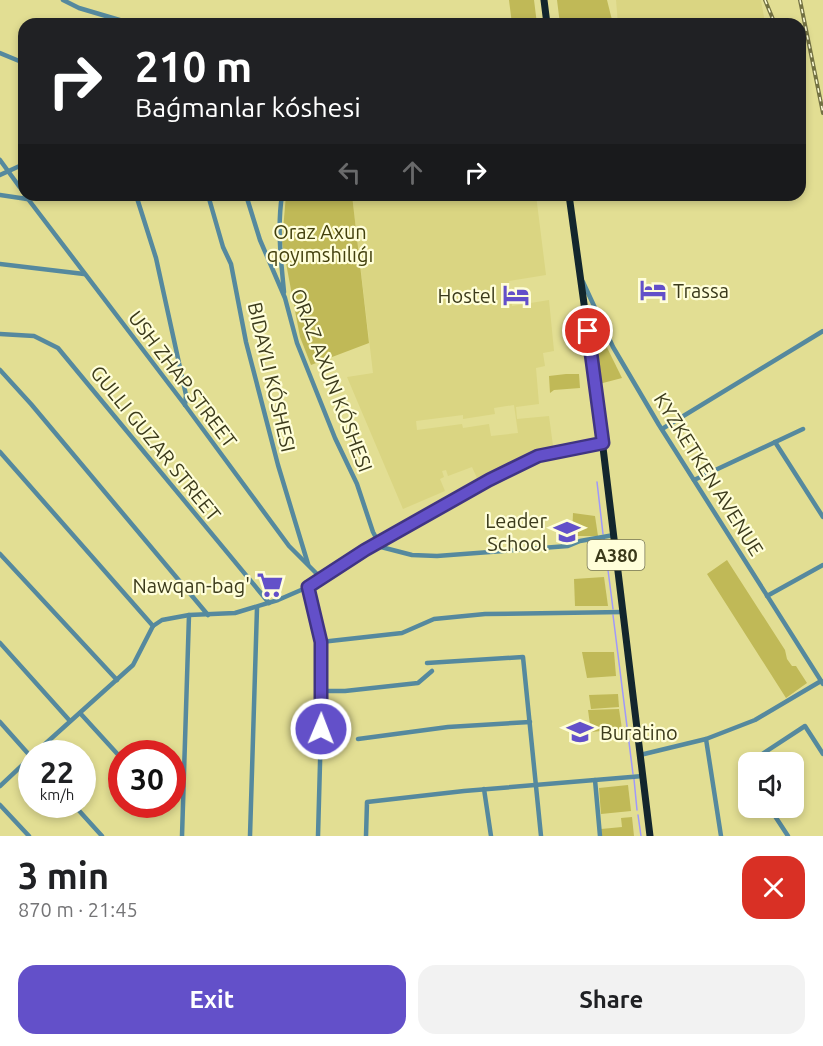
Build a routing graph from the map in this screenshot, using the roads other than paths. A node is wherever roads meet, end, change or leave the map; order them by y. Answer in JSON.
{"nodes":[{"id":1,"x":63,"y":0,"type":"edge"},
{"id":2,"x":544,"y":0,"type":"edge"},
{"id":3,"x":113,"y":18,"type":"edge"},
{"id":4,"x":546,"y":18,"type":"edge"},
{"id":5,"x":0,"y":53,"type":"edge"},
{"id":6,"x":18,"y":60,"type":"edge"},
{"id":7,"x":0,"y":160,"type":"edge"},
{"id":8,"x":18,"y":167,"type":"edge"},
{"id":9,"x":9,"y":172,"type":"junction"},
{"id":10,"x":0,"y":175,"type":"edge"},
{"id":11,"x":18,"y":185,"type":"edge"},
{"id":12,"x":0,"y":195,"type":"edge"},
{"id":13,"x":18,"y":196,"type":"edge"},
{"id":14,"x":30,"y":201,"type":"edge"},
{"id":15,"x":138,"y":201,"type":"edge"},
{"id":16,"x":210,"y":201,"type":"edge"},
{"id":17,"x":248,"y":201,"type":"edge"},
{"id":18,"x":281,"y":201,"type":"edge"},
{"id":19,"x":570,"y":201,"type":"edge"},
{"id":20,"x":0,"y":264,"type":"edge"},
{"id":21,"x":84,"y":274,"type":"junction"},
{"id":22,"x":580,"y":274,"type":"junction"},
{"id":23,"x":285,"y":298,"type":"junction"},
{"id":24,"x":823,"y":331,"type":"edge"},
{"id":25,"x":0,"y":334,"type":"edge"},
{"id":26,"x":0,"y":370,"type":"edge"},
{"id":27,"x":185,"y":405,"type":"junction"},
{"id":28,"x":662,"y":429,"type":"junction"},
{"id":29,"x":803,"y":429,"type":"dead end"},
{"id":30,"x":775,"y":442,"type":"junction"},
{"id":31,"x":603,"y":443,"type":"junction"},
{"id":32,"x":0,"y":452,"type":"edge"},
{"id":33,"x":694,"y":480,"type":"junction"},
{"id":34,"x":823,"y":517,"type":"edge"},
{"id":35,"x":614,"y":535,"type":"junction"},
{"id":36,"x":379,"y":543,"type":"junction"},
{"id":37,"x":0,"y":554,"type":"edge"},
{"id":38,"x":823,"y":565,"type":"edge"},
{"id":39,"x":309,"y":566,"type":"junction"},
{"id":40,"x":321,"y":578,"type":"junction"},
{"id":41,"x":308,"y":587,"type":"junction"},
{"id":42,"x":767,"y":596,"type":"junction"},
{"id":43,"x":269,"y":603,"type":"junction"},
{"id":44,"x":257,"y":608,"type":"junction"},
{"id":45,"x":623,"y":612,"type":"junction"},
{"id":46,"x":189,"y":615,"type":"junction"},
{"id":47,"x":208,"y":615,"type":"junction"},
{"id":48,"x":153,"y":626,"type":"junction"},
{"id":49,"x":321,"y":642,"type":"junction"},
{"id":50,"x":0,"y":643,"type":"edge"},
{"id":51,"x":428,"y":663,"type":"dead end"},
{"id":52,"x":432,"y":671,"type":"dead end"},
{"id":53,"x":117,"y":680,"type":"junction"},
{"id":54,"x":822,"y":683,"type":"edge"},
{"id":55,"x":322,"y":691,"type":"junction"},
{"id":56,"x":80,"y":713,"type":"junction"},
{"id":57,"x":70,"y":721,"type":"junction"},
{"id":58,"x":0,"y":722,"type":"edge"},
{"id":59,"x":530,"y":722,"type":"junction"},
{"id":60,"x":358,"y":739,"type":"dead end"},
{"id":61,"x":49,"y":740,"type":"edge"},
{"id":62,"x":706,"y":740,"type":"junction"},
{"id":63,"x":18,"y":742,"type":"edge"},
{"id":64,"x":108,"y":744,"type":"edge"},
{"id":65,"x":766,"y":752,"type":"edge"},
{"id":66,"x":823,"y":754,"type":"edge"},
{"id":67,"x":640,"y":755,"type":"junction"},
{"id":68,"x":18,"y":769,"type":"edge"},
{"id":69,"x":643,"y":776,"type":"junction"},
{"id":70,"x":595,"y":780,"type":"junction"},
{"id":71,"x":536,"y":785,"type":"junction"},
{"id":72,"x":0,"y":786,"type":"edge"},
{"id":73,"x":484,"y":789,"type":"junction"},
{"id":74,"x":0,"y":805,"type":"edge"},
{"id":75,"x":86,"y":818,"type":"edge"},
{"id":76,"x":776,"y":818,"type":"edge"},
{"id":77,"x":29,"y":836,"type":"edge"},
{"id":78,"x":102,"y":836,"type":"edge"},
{"id":79,"x":182,"y":836,"type":"edge"},
{"id":80,"x":250,"y":836,"type":"edge"},
{"id":81,"x":318,"y":836,"type":"edge"},
{"id":82,"x":366,"y":836,"type":"edge"},
{"id":83,"x":491,"y":836,"type":"edge"},
{"id":84,"x":541,"y":836,"type":"edge"},
{"id":85,"x":600,"y":836,"type":"edge"},
{"id":86,"x":650,"y":836,"type":"edge"},
{"id":87,"x":721,"y":836,"type":"edge"},
{"id":88,"x":788,"y":836,"type":"edge"}],
"edges":[{"from":1,"to":3,"type":"street"},
{"from":2,"to":4,"type":"highway"},
{"from":5,"to":6,"type":"street"},
{"from":7,"to":9,"type":"street","name":"USH ZHAP STREET"},
{"from":8,"to":9,"type":"street"},
{"from":9,"to":10,"type":"street"},
{"from":9,"to":11,"type":"street","name":"USH ZHAP STREET"},
{"from":12,"to":13,"type":"street"},
{"from":14,"to":21,"type":"street","name":"USH ZHAP STREET"},
{"from":15,"to":27,"type":"street"},
{"from":16,"to":39,"type":"street"},
{"from":17,"to":23,"type":"street","name":"ORAZ AXUN KÓSHESI"},
{"from":18,"to":23,"type":"street"},
{"from":19,"to":22,"type":"highway","number":"A380"},
{"from":20,"to":21,"type":"street"},
{"from":21,"to":27,"type":"street","name":"USH ZHAP STREET"},
{"from":22,"to":28,"type":"street","name":"KYZKETKEN AVENUE"},
{"from":22,"to":31,"type":"highway","number":"A380"},
{"from":23,"to":36,"type":"street","name":"ORAZ AXUN KÓSHESI"},
{"from":24,"to":28,"type":"street"},
{"from":25,"to":43,"type":"street","name":"GULLI GUZAR STREET"},
{"from":26,"to":47,"type":"street"},
{"from":27,"to":39,"type":"street","name":"USH ZHAP STREET"},
{"from":28,"to":33,"type":"street","name":"KYZKETKEN AVENUE"},
{"from":29,"to":30,"type":"street"},
{"from":30,"to":33,"type":"street"},
{"from":30,"to":34,"type":"street"},
{"from":31,"to":35,"type":"highway","number":"A380"},
{"from":31,"to":36,"type":"street"},
{"from":32,"to":48,"type":"street"},
{"from":33,"to":42,"type":"street","name":"KYZKETKEN AVENUE"},
{"from":35,"to":36,"type":"street"},
{"from":35,"to":45,"type":"highway","number":"A380"},
{"from":36,"to":40,"type":"street"},
{"from":37,"to":53,"type":"street"},
{"from":38,"to":42,"type":"street"},
{"from":39,"to":40,"type":"street","name":"USH ZHAP STREET"},
{"from":40,"to":41,"type":"street"},
{"from":41,"to":43,"type":"street"},
{"from":41,"to":49,"type":"street"},
{"from":42,"to":54,"type":"street","name":"KYZKETKEN AVENUE"},
{"from":43,"to":44,"type":"street"},
{"from":44,"to":47,"type":"street"},
{"from":44,"to":80,"type":"street"},
{"from":45,"to":49,"type":"street"},
{"from":45,"to":67,"type":"highway","number":"A380"},
{"from":46,"to":47,"type":"street"},
{"from":46,"to":48,"type":"street"},
{"from":46,"to":79,"type":"street"},
{"from":48,"to":53,"type":"street"},
{"from":49,"to":55,"type":"street"},
{"from":50,"to":57,"type":"street"},
{"from":51,"to":59,"type":"street"},
{"from":52,"to":55,"type":"street"},
{"from":53,"to":56,"type":"street"},
{"from":54,"to":62,"type":"street"},
{"from":55,"to":81,"type":"street"},
{"from":56,"to":57,"type":"street"},
{"from":56,"to":64,"type":"street"},
{"from":57,"to":61,"type":"street"},
{"from":58,"to":63,"type":"street"},
{"from":59,"to":60,"type":"street"},
{"from":59,"to":71,"type":"street"},
{"from":62,"to":67,"type":"street"},
{"from":62,"to":87,"type":"street"},
{"from":65,"to":66,"type":"street"},
{"from":67,"to":69,"type":"highway","number":"A380"},
{"from":68,"to":72,"type":"street"},
{"from":69,"to":70,"type":"street"},
{"from":69,"to":86,"type":"highway","number":"A380"},
{"from":70,"to":71,"type":"street"},
{"from":70,"to":85,"type":"street"},
{"from":71,"to":73,"type":"street"},
{"from":71,"to":84,"type":"street"},
{"from":73,"to":82,"type":"street"},
{"from":73,"to":83,"type":"street"},
{"from":74,"to":77,"type":"street"},
{"from":75,"to":78,"type":"street"},
{"from":76,"to":88,"type":"street"}]}
